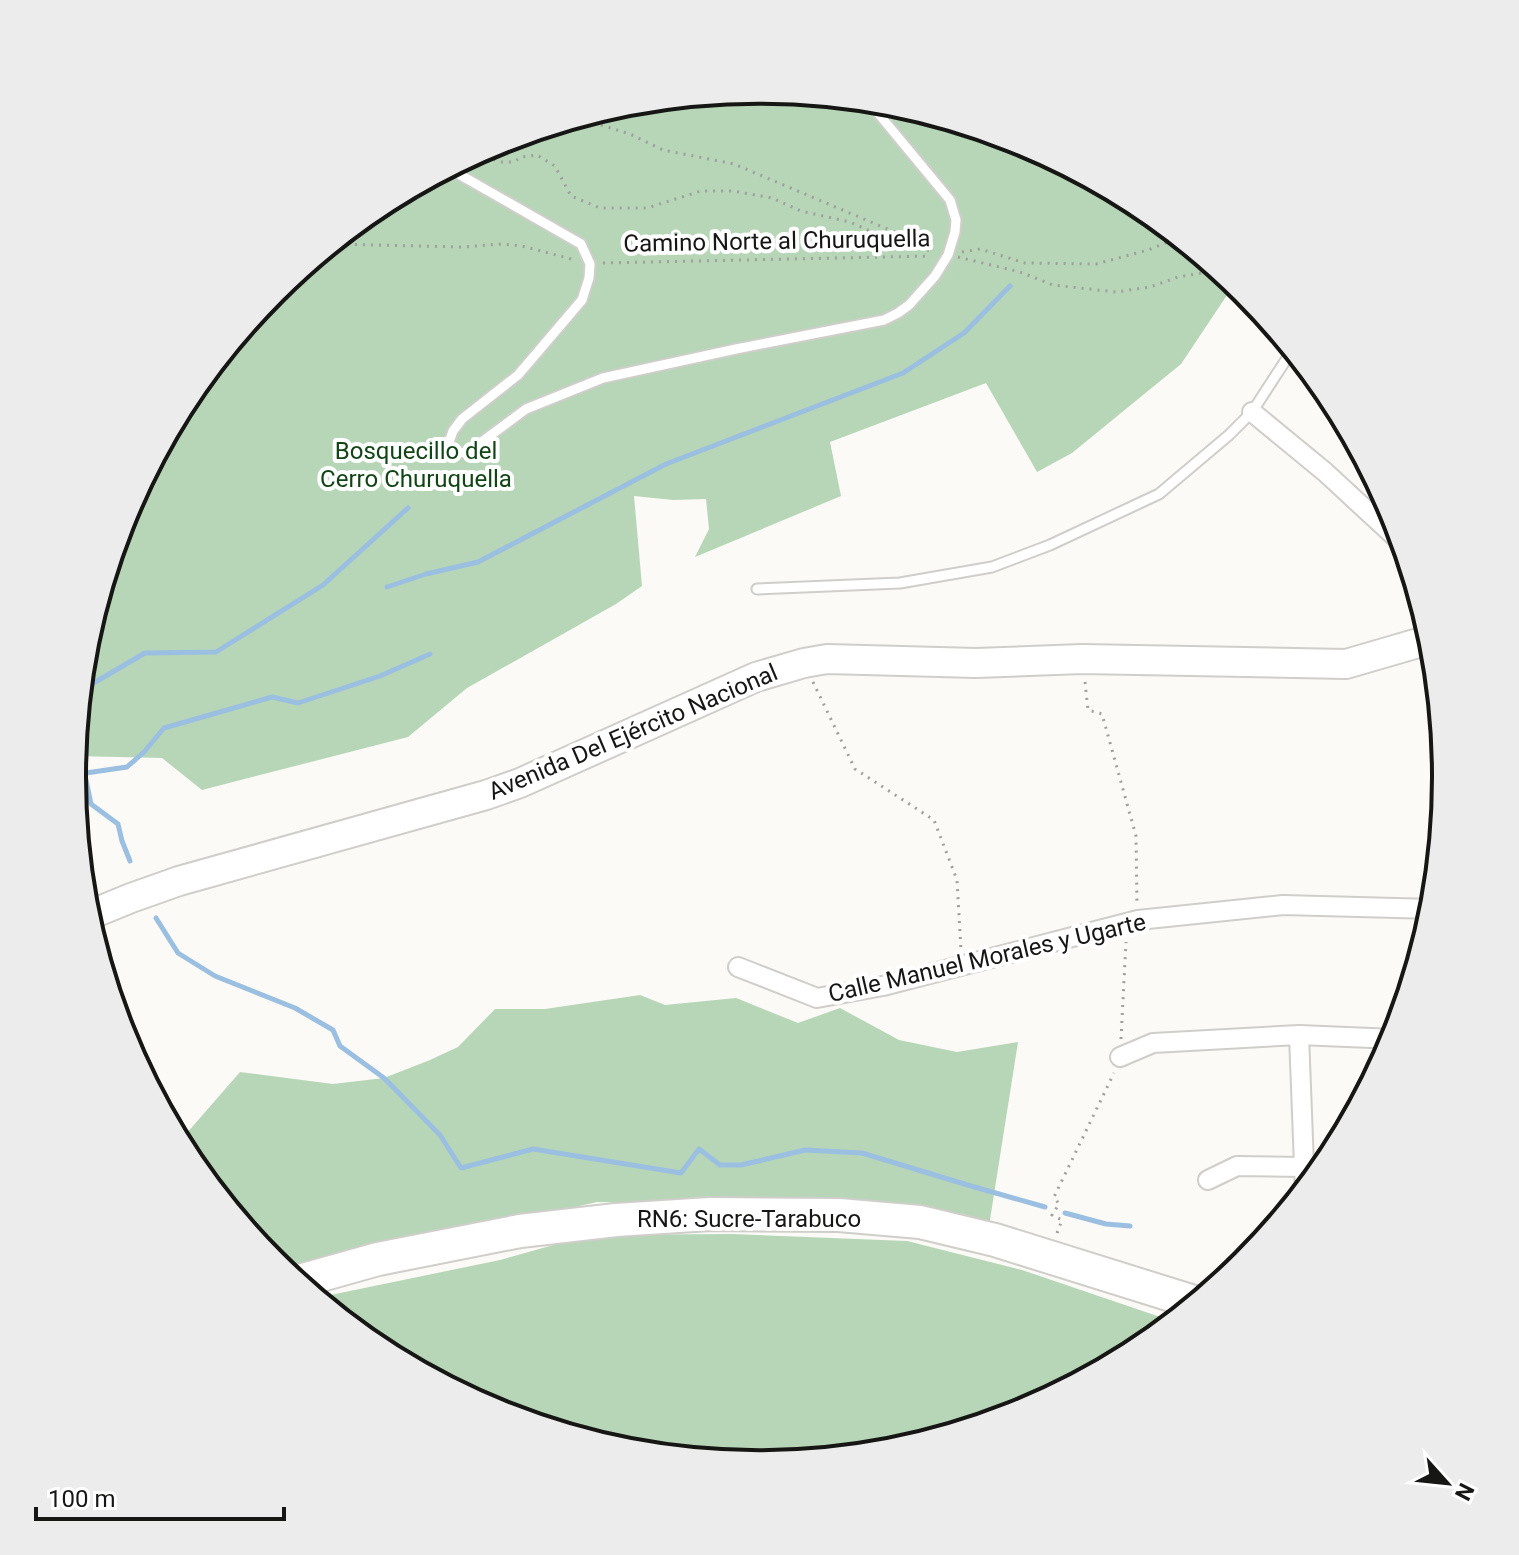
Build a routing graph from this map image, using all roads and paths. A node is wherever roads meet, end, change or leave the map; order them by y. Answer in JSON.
{"nodes":[{"id":1,"x":880,"y":115,"type":"edge"},
{"id":2,"x":598,"y":124,"type":"edge"},
{"id":3,"x":493,"y":159,"type":"edge"},
{"id":4,"x":459,"y":174,"type":"edge"},
{"id":5,"x":1168,"y":242,"type":"edge"},
{"id":6,"x":347,"y":244,"type":"edge"},
{"id":7,"x":948,"y":255,"type":"junction"},
{"id":8,"x":590,"y":264,"type":"junction"},
{"id":9,"x":1205,"y":272,"type":"edge"},
{"id":10,"x":1287,"y":358,"type":"edge"},
{"id":11,"x":1252,"y":412,"type":"junction"},
{"id":12,"x":1385,"y":527,"type":"edge"},
{"id":13,"x":757,"y":589,"type":"dead end"},
{"id":14,"x":1419,"y":643,"type":"edge"},
{"id":15,"x":1082,"y":659,"type":"junction"},
{"id":16,"x":804,"y":663,"type":"junction"},
{"id":17,"x":1420,"y":909,"type":"edge"},
{"id":18,"x":99,"y":911,"type":"edge"},
{"id":19,"x":1132,"y":921,"type":"junction"},
{"id":20,"x":962,"y":966,"type":"junction"},
{"id":21,"x":738,"y":967,"type":"dead end"},
{"id":22,"x":1299,"y":1035,"type":"junction"},
{"id":23,"x":1380,"y":1038,"type":"edge"},
{"id":24,"x":1120,"y":1057,"type":"junction"},
{"id":25,"x":1303,"y":1167,"type":"junction"},
{"id":26,"x":1304,"y":1174,"type":"edge"},
{"id":27,"x":1208,"y":1180,"type":"dead end"},
{"id":28,"x":1048,"y":1257,"type":"junction"},
{"id":29,"x":309,"y":1278,"type":"edge"},
{"id":30,"x":1185,"y":1299,"type":"edge"}],
"edges":[{"from":1,"to":7,"type":"lane"},
{"from":2,"to":7,"type":"path"},
{"from":3,"to":7,"type":"path"},
{"from":4,"to":8,"type":"lane"},
{"from":5,"to":7,"type":"path"},
{"from":6,"to":8,"type":"path","name":"Camino Norte al Churuquella"},
{"from":7,"to":8,"type":"path","name":"Camino Norte al Churuquella"},
{"from":7,"to":8,"type":"lane"},
{"from":7,"to":9,"type":"path","name":"Camino Norte al Churuquella"},
{"from":10,"to":11,"type":"lane"},
{"from":11,"to":12,"type":"street"},
{"from":11,"to":13,"type":"lane"},
{"from":14,"to":15,"type":"main road","name":"Avenida Del Ejército Nacional"},
{"from":15,"to":16,"type":"main road","name":"Avenida Del Ejército Nacional"},
{"from":15,"to":19,"type":"path"},
{"from":16,"to":18,"type":"main road","name":"Avenida Del Ejército Nacional"},
{"from":16,"to":20,"type":"path"},
{"from":17,"to":19,"type":"street","name":"Calle Manuel Morales y Ugarte"},
{"from":19,"to":20,"type":"street","name":"Calle Manuel Morales y Ugarte"},
{"from":19,"to":24,"type":"path"},
{"from":20,"to":21,"type":"street","name":"Calle Manuel Morales y Ugarte"},
{"from":22,"to":23,"type":"street"},
{"from":22,"to":24,"type":"street"},
{"from":22,"to":25,"type":"street"},
{"from":24,"to":28,"type":"path"},
{"from":25,"to":26,"type":"street"},
{"from":25,"to":27,"type":"street"},
{"from":28,"to":29,"type":"highway","name":"RN6: Sucre-Tarabuco"},
{"from":28,"to":30,"type":"highway","name":"RN6: Sucre-Tarabuco"}]}
